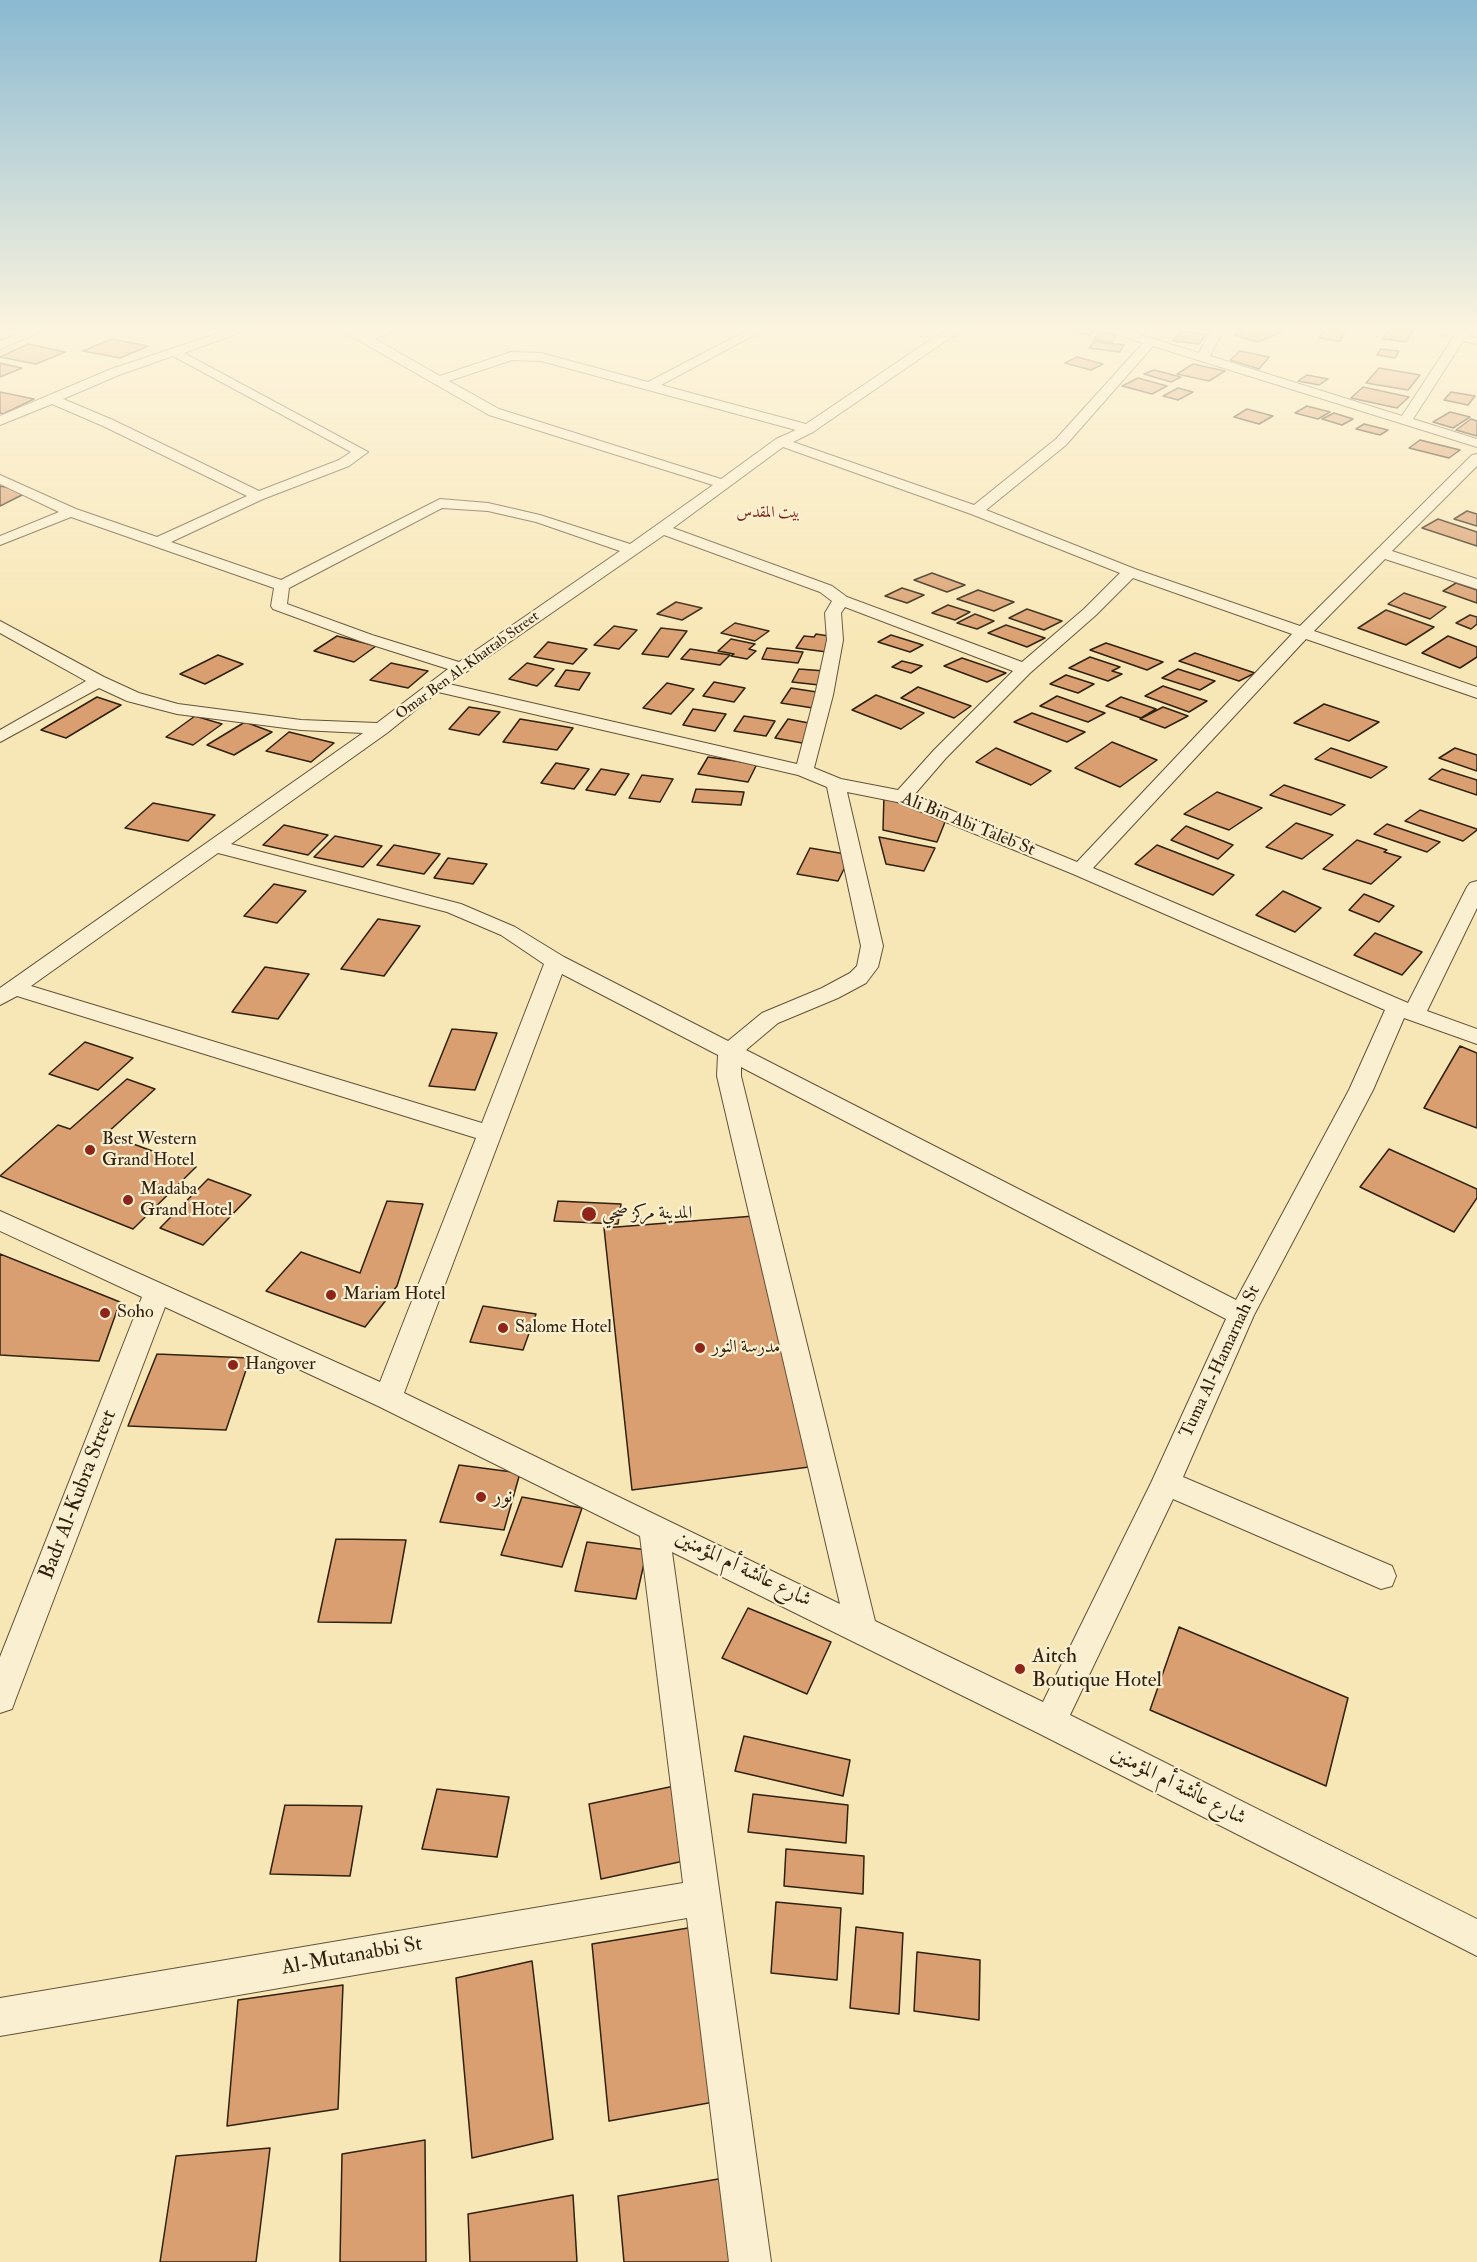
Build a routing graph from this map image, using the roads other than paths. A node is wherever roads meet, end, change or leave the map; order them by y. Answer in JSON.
{"nodes":[{"id":1,"x":130,"y":434,"type":"edge"},
{"id":2,"x":326,"y":434,"type":"edge"},
{"id":3,"x":563,"y":434,"type":"edge"},
{"id":4,"x":798,"y":434,"type":"edge"},
{"id":5,"x":1069,"y":434,"type":"edge"},
{"id":6,"x":1448,"y":434,"type":"edge"},
{"id":7,"x":780,"y":442,"type":"junction"},
{"id":8,"x":1477,"y":443,"type":"edge"},
{"id":9,"x":1477,"y":458,"type":"edge"},
{"id":10,"x":0,"y":479,"type":"edge"},
{"id":11,"x":723,"y":484,"type":"junction"},
{"id":12,"x":258,"y":496,"type":"junction"},
{"id":13,"x":976,"y":511,"type":"junction"},
{"id":14,"x":71,"y":512,"type":"junction"},
{"id":15,"x":662,"y":530,"type":"junction"},
{"id":16,"x":0,"y":541,"type":"edge"},
{"id":17,"x":159,"y":542,"type":"junction"},
{"id":18,"x":633,"y":550,"type":"junction"},
{"id":19,"x":1383,"y":553,"type":"junction"},
{"id":20,"x":1130,"y":572,"type":"junction"},
{"id":21,"x":1477,"y":584,"type":"edge"},
{"id":22,"x":282,"y":586,"type":"junction"},
{"id":23,"x":841,"y":600,"type":"junction"},
{"id":24,"x":0,"y":626,"type":"edge"},
{"id":25,"x":1302,"y":633,"type":"junction"},
{"id":26,"x":460,"y":669,"type":"junction"},
{"id":27,"x":1024,"y":669,"type":"junction"},
{"id":28,"x":98,"y":681,"type":"junction"},
{"id":29,"x":435,"y":686,"type":"junction"},
{"id":30,"x":1477,"y":693,"type":"edge"},
{"id":31,"x":381,"y":729,"type":"junction"},
{"id":32,"x":0,"y":737,"type":"edge"},
{"id":33,"x":804,"y":771,"type":"junction"},
{"id":34,"x":836,"y":784,"type":"junction"},
{"id":35,"x":902,"y":797,"type":"junction"},
{"id":36,"x":214,"y":846,"type":"junction"},
{"id":37,"x":1080,"y":870,"type":"junction"},
{"id":38,"x":1477,"y":887,"type":"edge"},
{"id":39,"x":556,"y":962,"type":"junction"},
{"id":40,"x":7,"y":993,"type":"edge"},
{"id":41,"x":1406,"y":1010,"type":"junction"},
{"id":42,"x":1477,"y":1037,"type":"edge"},
{"id":43,"x":730,"y":1052,"type":"junction"},
{"id":44,"x":490,"y":1134,"type":"junction"},
{"id":45,"x":0,"y":1220,"type":"edge"},
{"id":46,"x":157,"y":1293,"type":"junction"},
{"id":47,"x":1241,"y":1315,"type":"junction"},
{"id":48,"x":388,"y":1398,"type":"junction"},
{"id":49,"x":1166,"y":1483,"type":"junction"},
{"id":50,"x":654,"y":1527,"type":"junction"},
{"id":51,"x":1381,"y":1576,"type":"dead end"},
{"id":52,"x":861,"y":1628,"type":"junction"},
{"id":53,"x":0,"y":1698,"type":"edge"},
{"id":54,"x":1050,"y":1722,"type":"junction"},
{"id":55,"x":704,"y":1897,"type":"junction"},
{"id":56,"x":1477,"y":1938,"type":"edge"},
{"id":57,"x":0,"y":2017,"type":"edge"},
{"id":58,"x":750,"y":2262,"type":"edge"}],
"edges":[{"from":1,"to":12,"type":"street"},
{"from":2,"to":12,"type":"street"},
{"from":3,"to":11,"type":"street"},
{"from":4,"to":7,"type":"street","name":"Omar Ben Al-Khattab Street"},
{"from":5,"to":13,"type":"street"},
{"from":6,"to":8,"type":"street"},
{"from":7,"to":11,"type":"street","name":"Omar Ben Al-Khattab Street"},
{"from":7,"to":13,"type":"street"},
{"from":9,"to":19,"type":"street"},
{"from":10,"to":14,"type":"street"},
{"from":11,"to":15,"type":"street","name":"Omar Ben Al-Khattab Street"},
{"from":12,"to":17,"type":"street"},
{"from":13,"to":20,"type":"street"},
{"from":14,"to":16,"type":"street"},
{"from":14,"to":17,"type":"street"},
{"from":15,"to":18,"type":"street","name":"Omar Ben Al-Khattab Street"},
{"from":15,"to":23,"type":"street"},
{"from":17,"to":22,"type":"street"},
{"from":18,"to":22,"type":"street"},
{"from":18,"to":26,"type":"street","name":"Omar Ben Al-Khattab Street"},
{"from":19,"to":21,"type":"street"},
{"from":19,"to":25,"type":"street"},
{"from":20,"to":25,"type":"street"},
{"from":20,"to":27,"type":"street"},
{"from":22,"to":26,"type":"street"},
{"from":23,"to":27,"type":"street"},
{"from":23,"to":33,"type":"street"},
{"from":24,"to":28,"type":"street"},
{"from":25,"to":30,"type":"street"},
{"from":25,"to":37,"type":"street"},
{"from":26,"to":29,"type":"street","name":"Omar Ben Al-Khattab Street"},
{"from":27,"to":35,"type":"street"},
{"from":28,"to":31,"type":"street"},
{"from":28,"to":32,"type":"street"},
{"from":29,"to":31,"type":"street","name":"Omar Ben Al-Khattab Street"},
{"from":29,"to":33,"type":"street","name":"Ali Bin Abi Taleb St"},
{"from":31,"to":36,"type":"street","name":"Omar Ben Al-Khattab Street"},
{"from":33,"to":34,"type":"street","name":"Ali Bin Abi Taleb St"},
{"from":34,"to":35,"type":"street","name":"Ali Bin Abi Taleb St"},
{"from":34,"to":43,"type":"street"},
{"from":35,"to":37,"type":"street","name":"Ali Bin Abi Taleb St"},
{"from":36,"to":39,"type":"street"},
{"from":36,"to":40,"type":"street","name":"Omar Ben Al-Khattab Street"},
{"from":37,"to":41,"type":"street","name":"Ali Bin Abi Taleb St"},
{"from":38,"to":41,"type":"street","name":"Tuma Al-Hamarnah St"},
{"from":39,"to":43,"type":"street"},
{"from":39,"to":44,"type":"street"},
{"from":40,"to":44,"type":"street"},
{"from":41,"to":42,"type":"street","name":"Ali Bin Abi Taleb St"},
{"from":41,"to":47,"type":"street","name":"Tuma Al-Hamarnah St"},
{"from":43,"to":47,"type":"street"},
{"from":43,"to":52,"type":"street"},
{"from":44,"to":48,"type":"street"},
{"from":45,"to":46,"type":"street","name":"شارع عائشة أم المؤمنين"},
{"from":46,"to":48,"type":"street","name":"شارع عائشة أم المؤمنين"},
{"from":46,"to":53,"type":"street","name":"Badr Al-Kubra Street"},
{"from":47,"to":49,"type":"street","name":"Tuma Al-Hamarnah St"},
{"from":48,"to":50,"type":"street","name":"شارع عائشة أم المؤمنين"},
{"from":49,"to":51,"type":"street"},
{"from":49,"to":54,"type":"street","name":"Tuma Al-Hamarnah St"},
{"from":50,"to":52,"type":"street","name":"شارع عائشة أم المؤمنين"},
{"from":50,"to":55,"type":"street"},
{"from":52,"to":54,"type":"street","name":"شارع عائشة أم المؤمنين"},
{"from":54,"to":56,"type":"street","name":"شارع عائشة أم المؤمنين"},
{"from":55,"to":57,"type":"street","name":"Al-Mutanabbi St"},
{"from":55,"to":58,"type":"street"}]}
